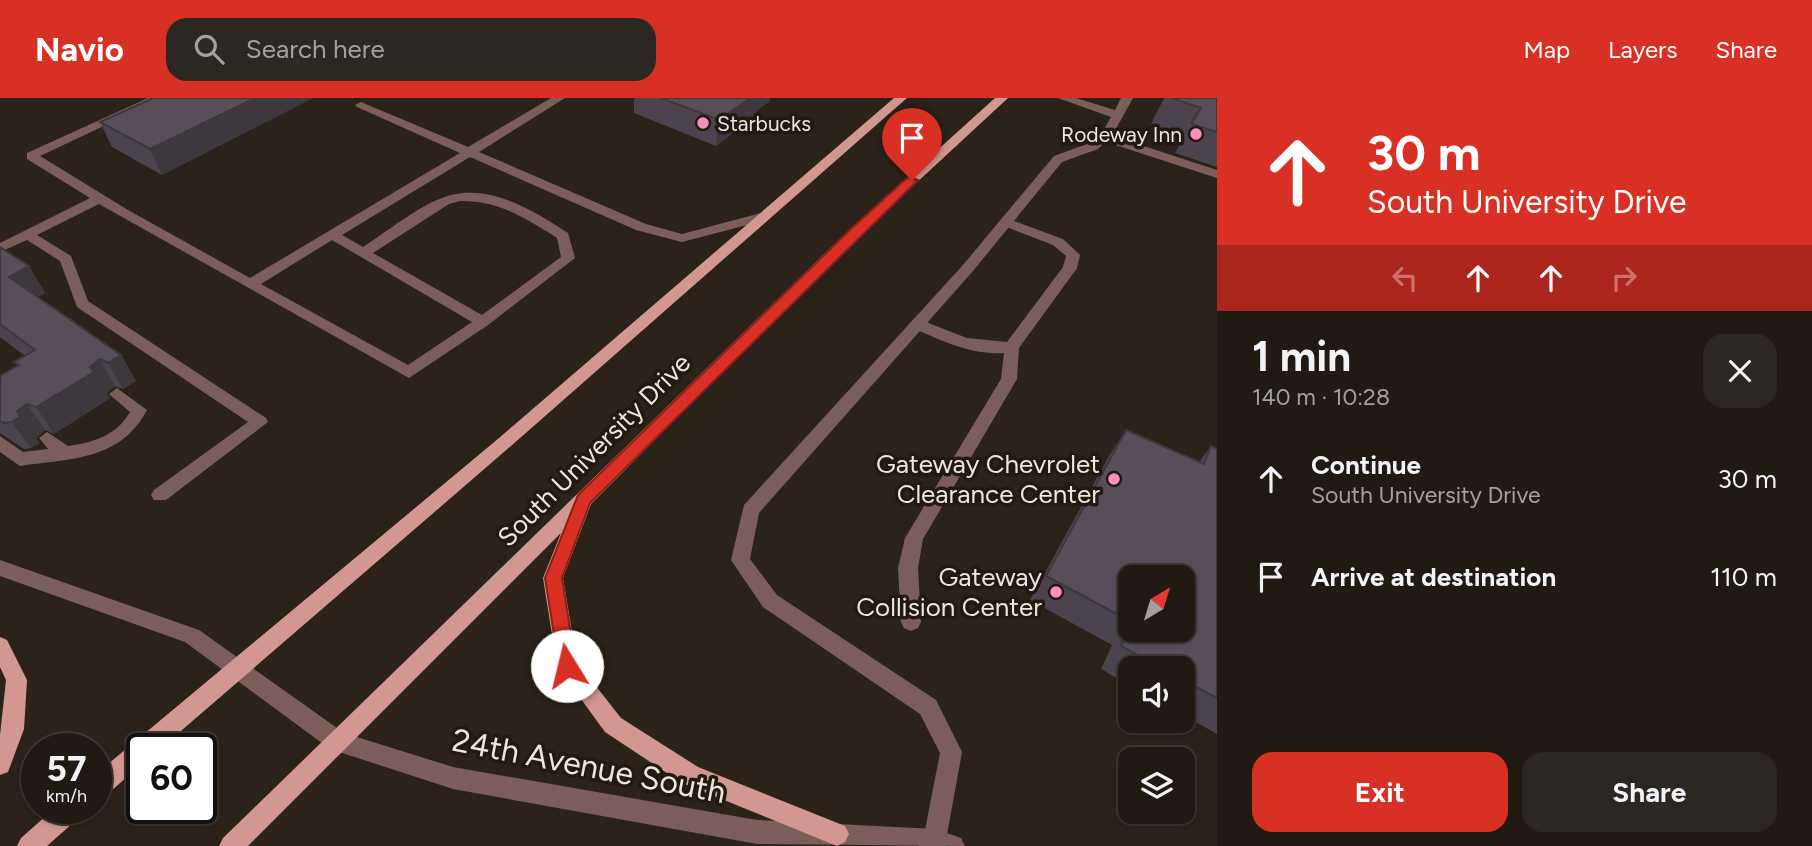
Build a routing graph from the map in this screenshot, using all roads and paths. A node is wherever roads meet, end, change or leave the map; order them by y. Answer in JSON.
{"nodes":[{"id":1,"x":157,"y":98,"type":"edge"},
{"id":2,"x":559,"y":98,"type":"edge"},
{"id":3,"x":901,"y":98,"type":"edge"},
{"id":4,"x":1002,"y":98,"type":"edge"},
{"id":5,"x":1064,"y":98,"type":"edge"},
{"id":6,"x":1127,"y":98,"type":"edge"},
{"id":7,"x":360,"y":105,"type":"dead end"},
{"id":8,"x":1118,"y":115,"type":"junction"},
{"id":9,"x":1104,"y":138,"type":"junction"},
{"id":10,"x":470,"y":152,"type":"junction"},
{"id":11,"x":1217,"y":174,"type":"edge"},
{"id":12,"x":98,"y":199,"type":"junction"},
{"id":13,"x":761,"y":217,"type":"junction"},
{"id":14,"x":1006,"y":222,"type":"junction"},
{"id":15,"x":27,"y":234,"type":"junction"},
{"id":16,"x":331,"y":234,"type":"junction"},
{"id":17,"x":0,"y":248,"type":"edge"},
{"id":18,"x":363,"y":253,"type":"junction"},
{"id":19,"x":253,"y":283,"type":"junction"},
{"id":20,"x":483,"y":322,"type":"junction"},
{"id":21,"x":918,"y":324,"type":"junction"},
{"id":22,"x":1011,"y":347,"type":"junction"},
{"id":23,"x":117,"y":394,"type":"dead end"},
{"id":24,"x":47,"y":438,"type":"dead end"},
{"id":25,"x":0,"y":442,"type":"edge"},
{"id":26,"x":65,"y":453,"type":"junction"},
{"id":27,"x":160,"y":495,"type":"dead end"},
{"id":28,"x":583,"y":499,"type":"junction"},
{"id":29,"x":0,"y":568,"type":"edge"},
{"id":30,"x":911,"y":622,"type":"dead end"},
{"id":31,"x":0,"y":646,"type":"edge"},
{"id":32,"x":239,"y":668,"type":"junction"},
{"id":33,"x":162,"y":733,"type":"edge"},
{"id":34,"x":7,"y":734,"type":"edge"},
{"id":35,"x":338,"y":742,"type":"junction"},
{"id":36,"x":0,"y":764,"type":"edge"},
{"id":37,"x":126,"y":764,"type":"edge"},
{"id":38,"x":112,"y":775,"type":"edge"},
{"id":39,"x":54,"y":824,"type":"edge"},
{"id":40,"x":837,"y":834,"type":"junction"},
{"id":41,"x":939,"y":844,"type":"edge"},
{"id":42,"x":29,"y":846,"type":"edge"},
{"id":43,"x":231,"y":846,"type":"edge"}],
"edges":[{"from":1,"to":12,"type":"street"},
{"from":2,"to":10,"type":"street"},
{"from":3,"to":13,"type":"main road"},
{"from":4,"to":28,"type":"main road","name":"South University Drive"},
{"from":5,"to":8,"type":"street"},
{"from":6,"to":8,"type":"street"},
{"from":7,"to":10,"type":"street"},
{"from":8,"to":9,"type":"street"},
{"from":9,"to":11,"type":"street"},
{"from":9,"to":14,"type":"street"},
{"from":10,"to":13,"type":"street"},
{"from":10,"to":16,"type":"street"},
{"from":12,"to":15,"type":"street"},
{"from":12,"to":19,"type":"street"},
{"from":13,"to":32,"type":"main road"},
{"from":14,"to":21,"type":"street"},
{"from":14,"to":22,"type":"street"},
{"from":15,"to":17,"type":"street"},
{"from":15,"to":27,"type":"street"},
{"from":16,"to":18,"type":"street"},
{"from":16,"to":19,"type":"street"},
{"from":18,"to":20,"type":"street"},
{"from":18,"to":20,"type":"street"},
{"from":19,"to":20,"type":"street"},
{"from":21,"to":22,"type":"street"},
{"from":21,"to":41,"type":"street"},
{"from":22,"to":30,"type":"street"},
{"from":23,"to":26,"type":"street"},
{"from":24,"to":26,"type":"street"},
{"from":25,"to":26,"type":"street"},
{"from":28,"to":35,"type":"main road","name":"South University Drive"},
{"from":28,"to":40,"type":"main road"},
{"from":29,"to":32,"type":"street","name":"24th Avenue South"},
{"from":31,"to":34,"type":"main road"},
{"from":32,"to":33,"type":"main road"},
{"from":32,"to":35,"type":"street","name":"24th Avenue South"},
{"from":34,"to":36,"type":"main road"},
{"from":35,"to":40,"type":"street","name":"24th Avenue South"},
{"from":35,"to":43,"type":"main road","name":"South University Drive"},
{"from":37,"to":38,"type":"main road"},
{"from":39,"to":42,"type":"main road"},
{"from":40,"to":41,"type":"street","name":"24th Avenue South"}]}
